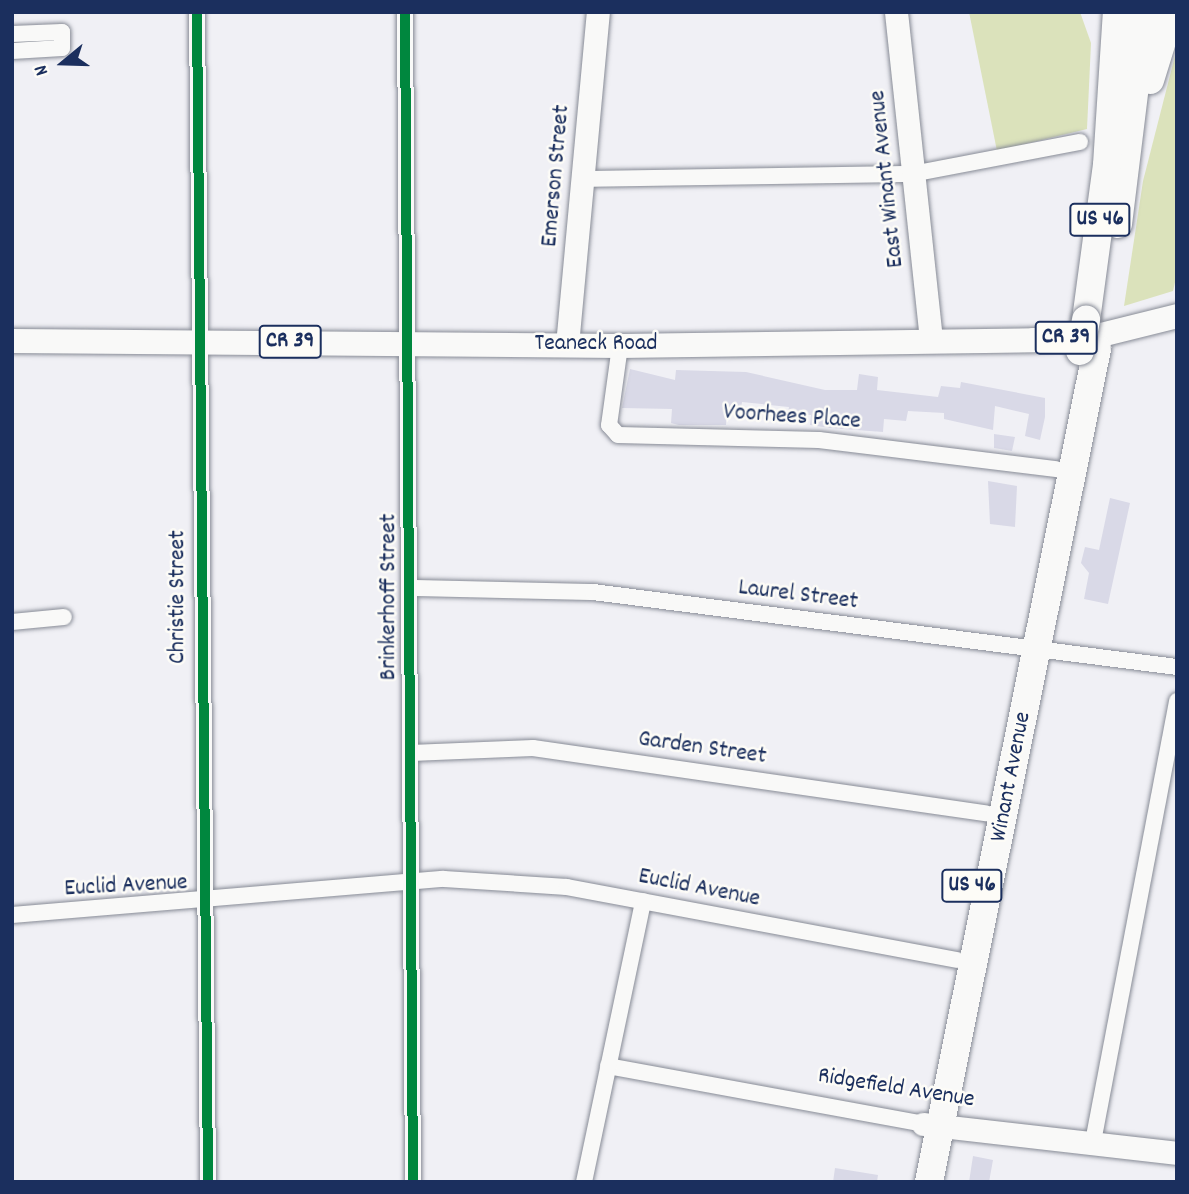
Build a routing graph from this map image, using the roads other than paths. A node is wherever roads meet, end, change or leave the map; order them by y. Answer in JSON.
{"nodes":[{"id":1,"x":197,"y":12,"type":"edge"},
{"id":2,"x":405,"y":12,"type":"edge"},
{"id":3,"x":598,"y":12,"type":"edge"},
{"id":4,"x":896,"y":12,"type":"edge"},
{"id":5,"x":1099,"y":12,"type":"edge"},
{"id":6,"x":1118,"y":12,"type":"edge"},
{"id":7,"x":1144,"y":12,"type":"edge"},
{"id":8,"x":1171,"y":12,"type":"edge"},
{"id":9,"x":12,"y":34,"type":"edge"},
{"id":10,"x":12,"y":51,"type":"edge"},
{"id":11,"x":1110,"y":121,"type":"junction"},
{"id":12,"x":1080,"y":142,"type":"dead end"},
{"id":13,"x":1131,"y":143,"type":"junction"},
{"id":14,"x":912,"y":174,"type":"junction"},
{"id":15,"x":583,"y":179,"type":"junction"},
{"id":16,"x":1177,"y":316,"type":"edge"},
{"id":17,"x":1094,"y":318,"type":"junction"},
{"id":18,"x":932,"y":340,"type":"junction"},
{"id":19,"x":12,"y":341,"type":"edge"},
{"id":20,"x":198,"y":342,"type":"junction"},
{"id":21,"x":406,"y":343,"type":"junction"},
{"id":22,"x":567,"y":345,"type":"junction"},
{"id":23,"x":620,"y":346,"type":"junction"},
{"id":24,"x":1067,"y":461,"type":"junction"},
{"id":25,"x":413,"y":588,"type":"junction"},
{"id":26,"x":64,"y":617,"type":"dead end"},
{"id":27,"x":12,"y":622,"type":"edge"},
{"id":28,"x":1029,"y":648,"type":"junction"},
{"id":29,"x":1177,"y":667,"type":"edge"},
{"id":30,"x":1177,"y":701,"type":"edge"},
{"id":31,"x":411,"y":753,"type":"junction"},
{"id":32,"x":986,"y":813,"type":"junction"},
{"id":33,"x":408,"y":882,"type":"junction"},
{"id":34,"x":643,"y":901,"type":"junction"},
{"id":35,"x":202,"y":904,"type":"junction"},
{"id":36,"x":12,"y":915,"type":"edge"},
{"id":37,"x":957,"y":960,"type":"junction"},
{"id":38,"x":608,"y":1066,"type":"junction"},
{"id":39,"x":932,"y":1125,"type":"junction"},
{"id":40,"x":1093,"y":1142,"type":"junction"},
{"id":41,"x":1177,"y":1153,"type":"edge"},
{"id":42,"x":208,"y":1182,"type":"edge"},
{"id":43,"x":413,"y":1182,"type":"edge"},
{"id":44,"x":584,"y":1182,"type":"edge"},
{"id":45,"x":911,"y":1182,"type":"edge"},
{"id":46,"x":929,"y":1182,"type":"edge"}],
"edges":[{"from":1,"to":20,"type":"street","name":"Christie Street"},
{"from":2,"to":21,"type":"street","name":"Brinkerhoff Street"},
{"from":3,"to":15,"type":"main road","name":"Emerson Street"},
{"from":4,"to":14,"type":"main road","name":"East Winant Avenue"},
{"from":5,"to":11,"type":"highway"},
{"from":6,"to":11,"type":"highway","number":"US 46"},
{"from":7,"to":13,"type":"highway","number":"US 46"},
{"from":8,"to":13,"type":"highway"},
{"from":9,"to":10,"type":"street"},
{"from":11,"to":17,"type":"highway","number":"US 46"},
{"from":12,"to":14,"type":"street"},
{"from":13,"to":17,"type":"highway","number":"US 46"},
{"from":14,"to":15,"type":"street"},
{"from":14,"to":18,"type":"main road","name":"East Winant Avenue"},
{"from":15,"to":22,"type":"main road","name":"Emerson Street"},
{"from":16,"to":18,"type":"main road","name":"Teaneck Road","number":"CR 39"},
{"from":17,"to":24,"type":"highway","number":"US 46"},
{"from":18,"to":23,"type":"main road","name":"Teaneck Road","number":"CR 39"},
{"from":19,"to":20,"type":"main road","name":"Teaneck Road","number":"CR 39"},
{"from":20,"to":21,"type":"main road","name":"Teaneck Road","number":"CR 39"},
{"from":20,"to":35,"type":"street","name":"Christie Street"},
{"from":21,"to":22,"type":"main road","name":"Teaneck Road","number":"CR 39"},
{"from":21,"to":25,"type":"street","name":"Brinkerhoff Street"},
{"from":22,"to":23,"type":"main road","name":"Teaneck Road","number":"CR 39"},
{"from":23,"to":24,"type":"street","name":"Voorhees Place"},
{"from":24,"to":28,"type":"highway","name":"Winant Avenue","number":"US 46"},
{"from":25,"to":28,"type":"street","name":"Laurel Street"},
{"from":25,"to":31,"type":"street","name":"Brinkerhoff Street"},
{"from":26,"to":27,"type":"street"},
{"from":28,"to":29,"type":"street","name":"Laurel Street"},
{"from":28,"to":32,"type":"highway","name":"Winant Avenue","number":"US 46"},
{"from":28,"to":39,"type":"highway","name":"Winant Avenue","number":"US 46"},
{"from":30,"to":40,"type":"street"},
{"from":31,"to":32,"type":"street","name":"Garden Street"},
{"from":31,"to":33,"type":"street","name":"Brinkerhoff Street"},
{"from":32,"to":37,"type":"highway","name":"Winant Avenue","number":"US 46"},
{"from":33,"to":34,"type":"street","name":"Euclid Avenue"},
{"from":33,"to":35,"type":"street","name":"Euclid Avenue"},
{"from":33,"to":43,"type":"street","name":"Brinkerhoff Street"},
{"from":34,"to":37,"type":"street","name":"Euclid Avenue"},
{"from":34,"to":38,"type":"street"},
{"from":35,"to":36,"type":"street","name":"Euclid Avenue"},
{"from":35,"to":42,"type":"street","name":"Christie Street"},
{"from":37,"to":39,"type":"highway","name":"Winant Avenue","number":"US 46"},
{"from":38,"to":39,"type":"street","name":"Ridgefield Avenue"},
{"from":38,"to":44,"type":"street"},
{"from":39,"to":40,"type":"main road","name":"Ridgefield Avenue"},
{"from":39,"to":45,"type":"highway","name":"Winant Avenue","number":"US 46"},
{"from":39,"to":46,"type":"highway","name":"Winant Avenue","number":"US 46"},
{"from":40,"to":41,"type":"main road","name":"Ridgefield Avenue"}]}
